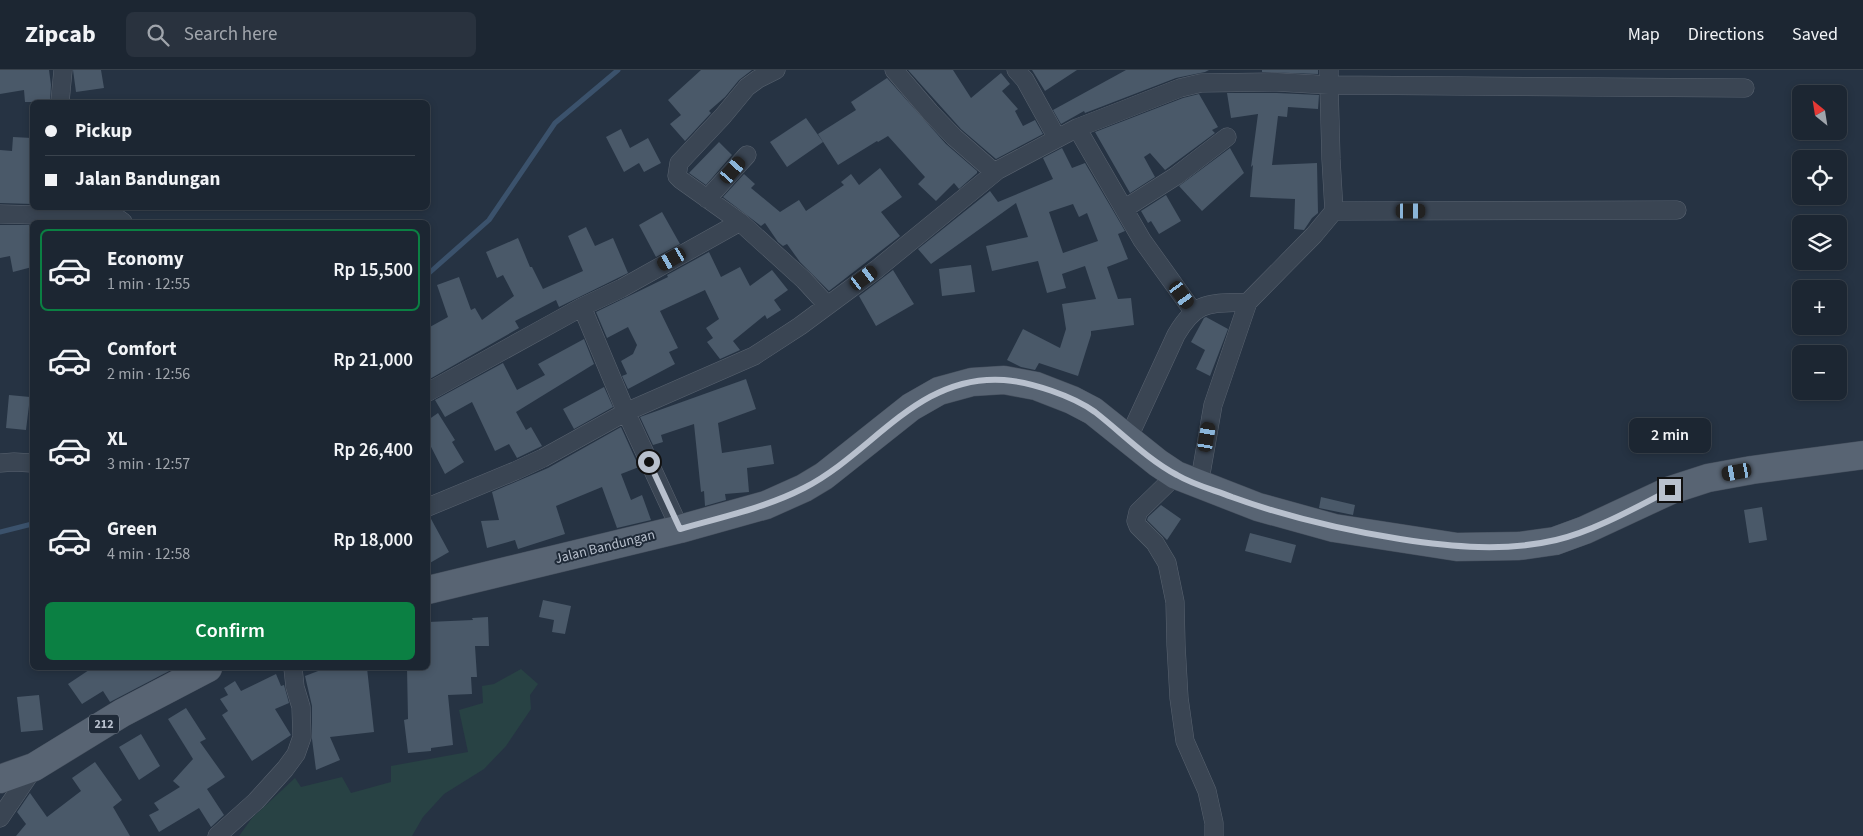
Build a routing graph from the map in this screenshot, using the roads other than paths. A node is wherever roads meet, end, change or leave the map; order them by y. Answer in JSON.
{"nodes":[{"id":1,"x":63,"y":70,"type":"edge"},
{"id":2,"x":776,"y":70,"type":"edge"},
{"id":3,"x":894,"y":70,"type":"edge"},
{"id":4,"x":1016,"y":70,"type":"edge"},
{"id":5,"x":1329,"y":77,"type":"edge"},
{"id":6,"x":1745,"y":88,"type":"dead end"},
{"id":7,"x":60,"y":100,"type":"edge"},
{"id":8,"x":1077,"y":128,"type":"junction"},
{"id":9,"x":1227,"y":137,"type":"dead end"},
{"id":10,"x":1057,"y":138,"type":"junction"},
{"id":11,"x":746,"y":155,"type":"dead end"},
{"id":12,"x":994,"y":172,"type":"junction"},
{"id":13,"x":707,"y":199,"type":"junction"},
{"id":14,"x":1124,"y":210,"type":"junction"},
{"id":15,"x":1677,"y":210,"type":"dead end"},
{"id":16,"x":55,"y":211,"type":"edge"},
{"id":17,"x":1334,"y":211,"type":"junction"},
{"id":18,"x":0,"y":214,"type":"edge"},
{"id":19,"x":121,"y":220,"type":"edge"},
{"id":20,"x":740,"y":222,"type":"junction"},
{"id":21,"x":1248,"y":302,"type":"junction"},
{"id":22,"x":826,"y":305,"type":"junction"},
{"id":23,"x":582,"y":307,"type":"junction"},
{"id":24,"x":1193,"y":311,"type":"junction"},
{"id":25,"x":430,"y":391,"type":"edge"},
{"id":26,"x":626,"y":412,"type":"junction"},
{"id":27,"x":1128,"y":439,"type":"junction"},
{"id":28,"x":1863,"y":455,"type":"edge"},
{"id":29,"x":0,"y":463,"type":"edge"},
{"id":30,"x":30,"y":463,"type":"edge"},
{"id":31,"x":1187,"y":480,"type":"junction"},
{"id":32,"x":430,"y":506,"type":"edge"},
{"id":33,"x":680,"y":529,"type":"junction"},
{"id":34,"x":430,"y":590,"type":"edge"},
{"id":35,"x":204,"y":670,"type":"edge"},
{"id":36,"x":293,"y":670,"type":"edge"},
{"id":37,"x":34,"y":767,"type":"junction"},
{"id":38,"x":0,"y":779,"type":"edge"},
{"id":39,"x":0,"y":818,"type":"edge"},
{"id":40,"x":217,"y":836,"type":"edge"},
{"id":41,"x":1214,"y":836,"type":"edge"}],
"edges":[{"from":1,"to":7,"type":"street"},
{"from":2,"to":13,"type":"street"},
{"from":3,"to":12,"type":"street"},
{"from":4,"to":10,"type":"street"},
{"from":5,"to":6,"type":"street"},
{"from":5,"to":8,"type":"street"},
{"from":5,"to":17,"type":"street"},
{"from":8,"to":10,"type":"street"},
{"from":8,"to":14,"type":"street"},
{"from":9,"to":14,"type":"street"},
{"from":10,"to":12,"type":"street"},
{"from":11,"to":13,"type":"street"},
{"from":12,"to":22,"type":"street"},
{"from":13,"to":20,"type":"street"},
{"from":14,"to":24,"type":"street"},
{"from":15,"to":17,"type":"street"},
{"from":16,"to":18,"type":"street"},
{"from":16,"to":19,"type":"street"},
{"from":17,"to":21,"type":"street"},
{"from":20,"to":22,"type":"street"},
{"from":20,"to":23,"type":"street"},
{"from":21,"to":24,"type":"street"},
{"from":21,"to":31,"type":"street"},
{"from":22,"to":26,"type":"street"},
{"from":23,"to":25,"type":"street"},
{"from":23,"to":26,"type":"street"},
{"from":24,"to":27,"type":"street"},
{"from":26,"to":32,"type":"street"},
{"from":26,"to":33,"type":"street"},
{"from":27,"to":31,"type":"main road","name":"Jalan Bandungan"},
{"from":27,"to":33,"type":"main road","name":"Jalan Bandungan"},
{"from":28,"to":31,"type":"main road","name":"Jalan Bandungan"},
{"from":29,"to":30,"type":"street"},
{"from":31,"to":41,"type":"street"},
{"from":33,"to":34,"type":"main road","name":"Jalan Bandungan"},
{"from":35,"to":37,"type":"main road","number":"212"},
{"from":36,"to":40,"type":"street"},
{"from":37,"to":38,"type":"main road","number":"212"},
{"from":37,"to":39,"type":"street"}]}
